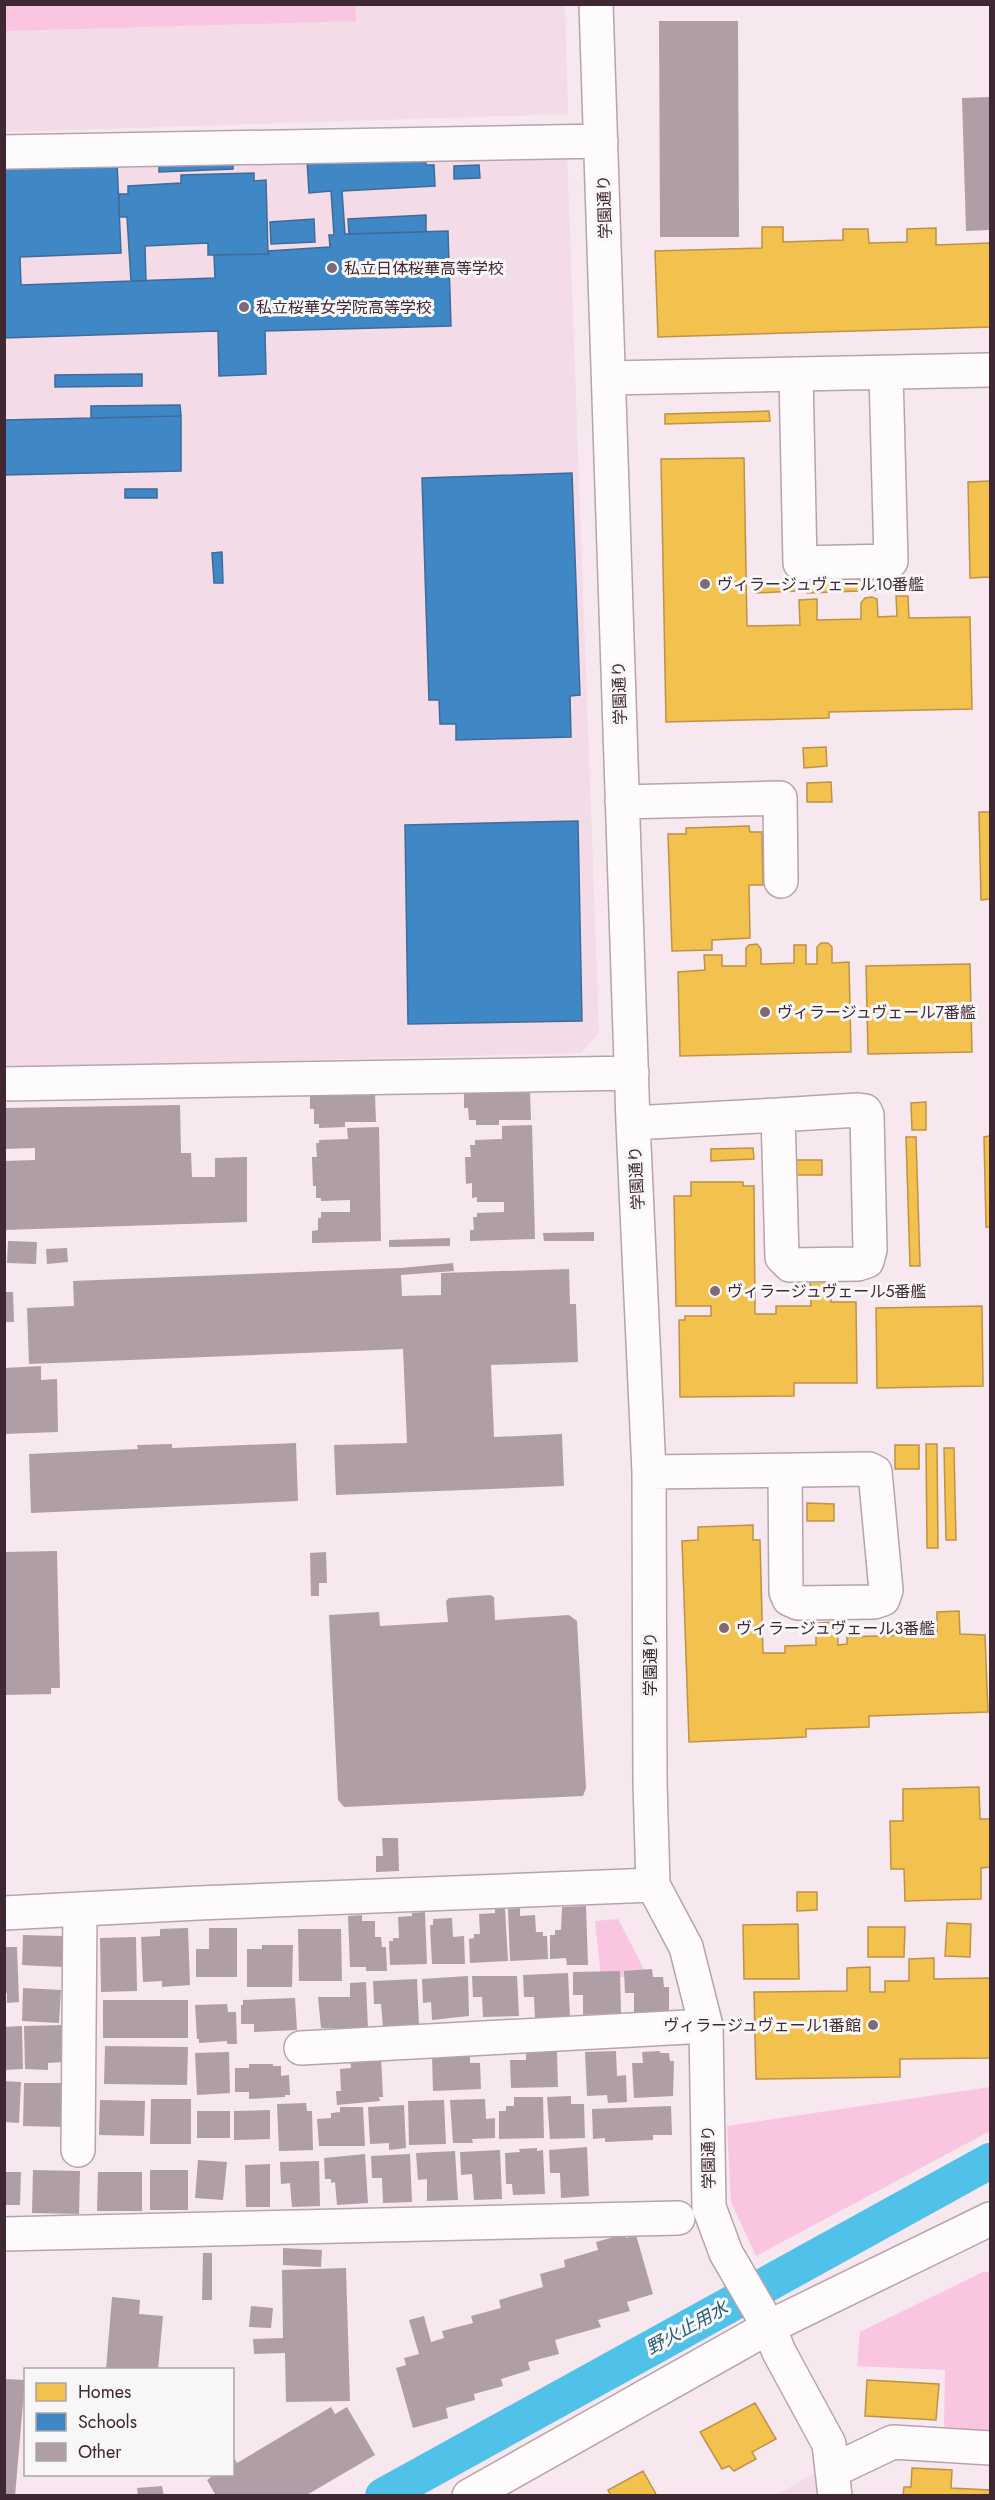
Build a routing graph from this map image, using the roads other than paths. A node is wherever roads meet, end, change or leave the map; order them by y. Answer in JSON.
{"nodes":[{"id":1,"x":597,"y":4,"type":"edge"},
{"id":2,"x":601,"y":141,"type":"junction"},
{"id":3,"x":4,"y":152,"type":"edge"},
{"id":4,"x":990,"y":370,"type":"edge"},
{"id":5,"x":885,"y":373,"type":"junction"},
{"id":6,"x":796,"y":374,"type":"junction"},
{"id":7,"x":610,"y":378,"type":"junction"},
{"id":8,"x":622,"y":802,"type":"junction"},
{"id":9,"x":781,"y":881,"type":"dead end"},
{"id":10,"x":632,"y":1073,"type":"junction"},
{"id":11,"x":4,"y":1084,"type":"edge"},
{"id":12,"x":778,"y":1115,"type":"junction"},
{"id":13,"x":633,"y":1123,"type":"junction"},
{"id":14,"x":785,"y":1470,"type":"junction"},
{"id":15,"x":649,"y":1472,"type":"junction"},
{"id":16,"x":653,"y":1886,"type":"junction"},
{"id":17,"x":80,"y":1909,"type":"junction"},
{"id":18,"x":4,"y":1913,"type":"edge"},
{"id":19,"x":706,"y":2026,"type":"junction"},
{"id":20,"x":301,"y":2048,"type":"dead end"},
{"id":21,"x":78,"y":2150,"type":"dead end"},
{"id":22,"x":678,"y":2218,"type":"dead end"},
{"id":23,"x":990,"y":2219,"type":"edge"},
{"id":24,"x":4,"y":2234,"type":"edge"},
{"id":25,"x":763,"y":2317,"type":"junction"},
{"id":26,"x":990,"y":2448,"type":"edge"},
{"id":27,"x":834,"y":2483,"type":"edge"},
{"id":28,"x":469,"y":2496,"type":"edge"}],
"edges":[{"from":1,"to":2,"type":"street","name":"学園通り"},
{"from":2,"to":3,"type":"street"},
{"from":2,"to":7,"type":"street","name":"学園通り"},
{"from":4,"to":5,"type":"street"},
{"from":5,"to":6,"type":"street"},
{"from":5,"to":6,"type":"street"},
{"from":6,"to":7,"type":"street"},
{"from":7,"to":8,"type":"street","name":"学園通り"},
{"from":8,"to":9,"type":"street"},
{"from":8,"to":10,"type":"street","name":"学園通り"},
{"from":10,"to":11,"type":"street"},
{"from":10,"to":13,"type":"street","name":"学園通り"},
{"from":12,"to":12,"type":"street"},
{"from":12,"to":13,"type":"street"},
{"from":13,"to":15,"type":"street","name":"学園通り"},
{"from":14,"to":14,"type":"street"},
{"from":14,"to":15,"type":"street"},
{"from":15,"to":16,"type":"street","name":"学園通り"},
{"from":16,"to":17,"type":"street"},
{"from":16,"to":19,"type":"street","name":"学園通り"},
{"from":17,"to":18,"type":"street"},
{"from":17,"to":21,"type":"street"},
{"from":19,"to":20,"type":"street"},
{"from":19,"to":25,"type":"street","name":"学園通り"},
{"from":22,"to":24,"type":"street"},
{"from":23,"to":25,"type":"street"},
{"from":25,"to":27,"type":"street","name":"学園通り"},
{"from":25,"to":28,"type":"street"},
{"from":26,"to":27,"type":"street"}]}
